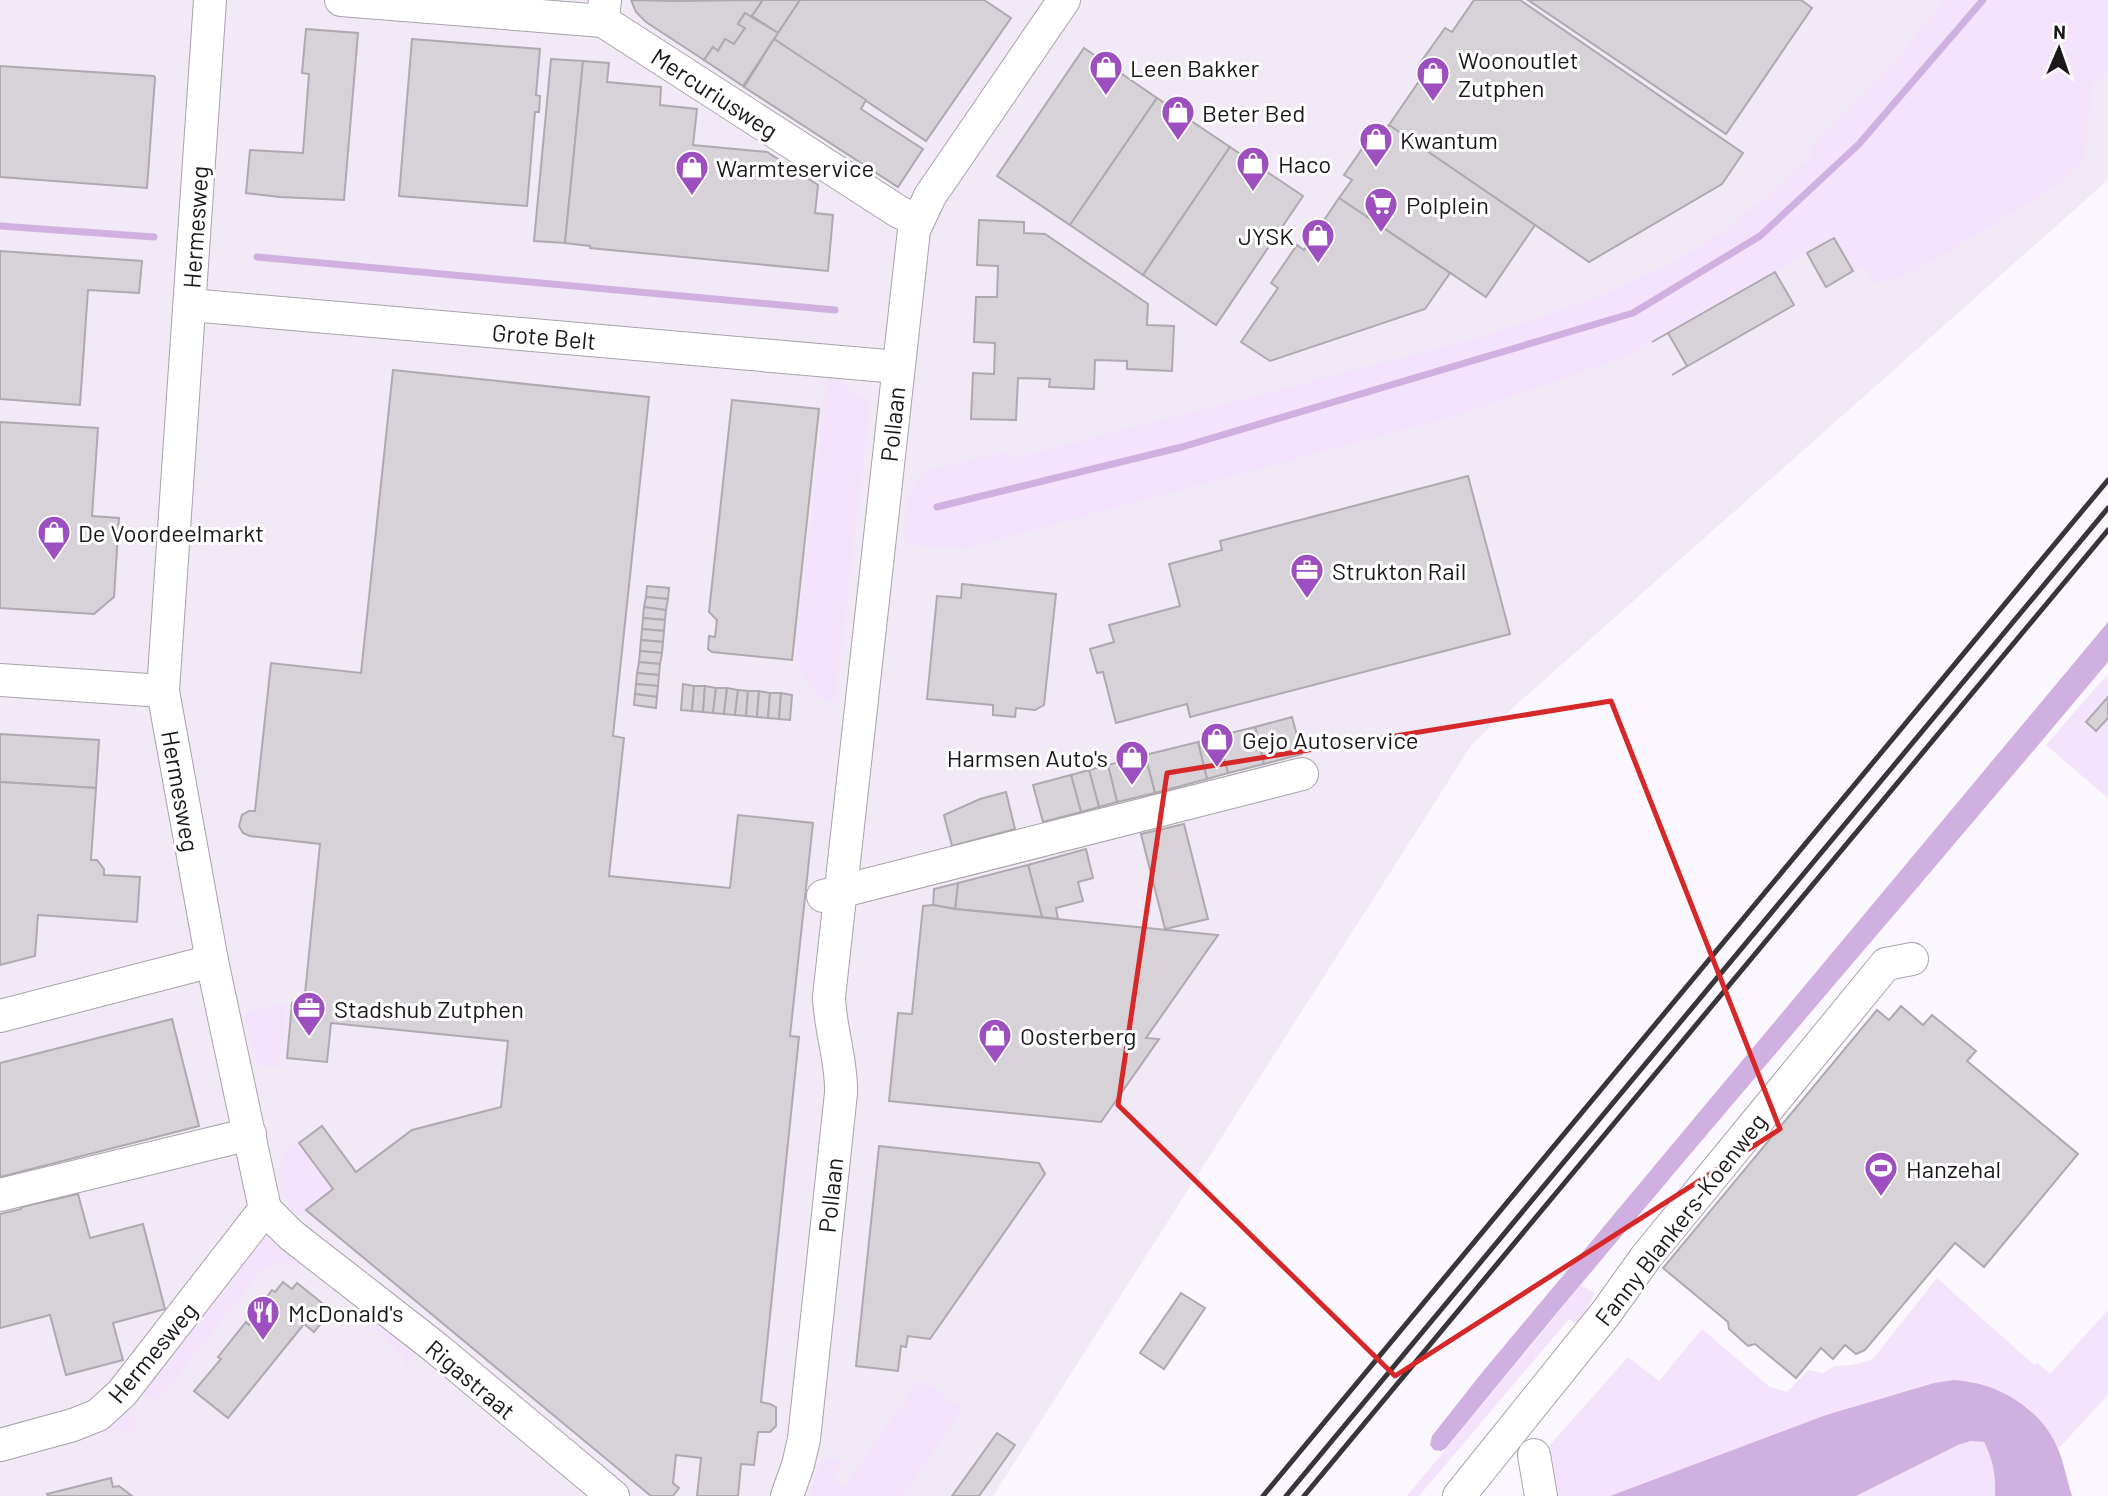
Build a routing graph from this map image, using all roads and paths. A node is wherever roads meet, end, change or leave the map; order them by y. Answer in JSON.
{"nodes":[{"id":1,"x":210,"y":0,"type":"edge"},
{"id":2,"x":341,"y":0,"type":"edge"},
{"id":3,"x":1064,"y":0,"type":"edge"},
{"id":4,"x":604,"y":11,"type":"edge"},
{"id":5,"x":917,"y":220,"type":"junction"},
{"id":6,"x":190,"y":304,"type":"junction"},
{"id":7,"x":898,"y":367,"type":"junction"},
{"id":8,"x":0,"y":680,"type":"edge"},
{"id":9,"x":163,"y":691,"type":"junction"},
{"id":10,"x":1302,"y":774,"type":"dead end"},
{"id":11,"x":831,"y":894,"type":"junction"},
{"id":12,"x":1912,"y":959,"type":"dead end"},
{"id":13,"x":212,"y":961,"type":"junction"},
{"id":14,"x":0,"y":1016,"type":"edge"},
{"id":15,"x":250,"y":1134,"type":"junction"},
{"id":16,"x":0,"y":1195,"type":"edge"},
{"id":17,"x":265,"y":1209,"type":"junction"},
{"id":18,"x":0,"y":1445,"type":"edge"},
{"id":19,"x":1534,"y":1455,"type":"dead end"},
{"id":20,"x":613,"y":1496,"type":"edge"},
{"id":21,"x":787,"y":1496,"type":"edge"},
{"id":22,"x":1459,"y":1496,"type":"edge"},
{"id":23,"x":1541,"y":1496,"type":"edge"}],
"edges":[{"from":1,"to":6,"type":"street","name":"Hermesweg"},
{"from":2,"to":4,"type":"street"},
{"from":3,"to":5,"type":"street","name":"Pollaan"},
{"from":4,"to":5,"type":"street","name":"Mercuriusweg"},
{"from":5,"to":7,"type":"street","name":"Pollaan"},
{"from":6,"to":7,"type":"street","name":"Grote Belt"},
{"from":6,"to":9,"type":"street","name":"Hermesweg"},
{"from":7,"to":11,"type":"street","name":"Pollaan"},
{"from":8,"to":9,"type":"street"},
{"from":9,"to":13,"type":"street","name":"Hermesweg"},
{"from":10,"to":11,"type":"street"},
{"from":11,"to":21,"type":"street","name":"Pollaan"},
{"from":12,"to":22,"type":"street","name":"Fanny Blankers-Koenweg"},
{"from":13,"to":14,"type":"street"},
{"from":13,"to":15,"type":"street","name":"Hermesweg"},
{"from":15,"to":16,"type":"street"},
{"from":15,"to":17,"type":"street","name":"Hermesweg"},
{"from":17,"to":18,"type":"street","name":"Hermesweg"},
{"from":17,"to":20,"type":"street","name":"Rigastraat"},
{"from":19,"to":23,"type":"street"}]}
